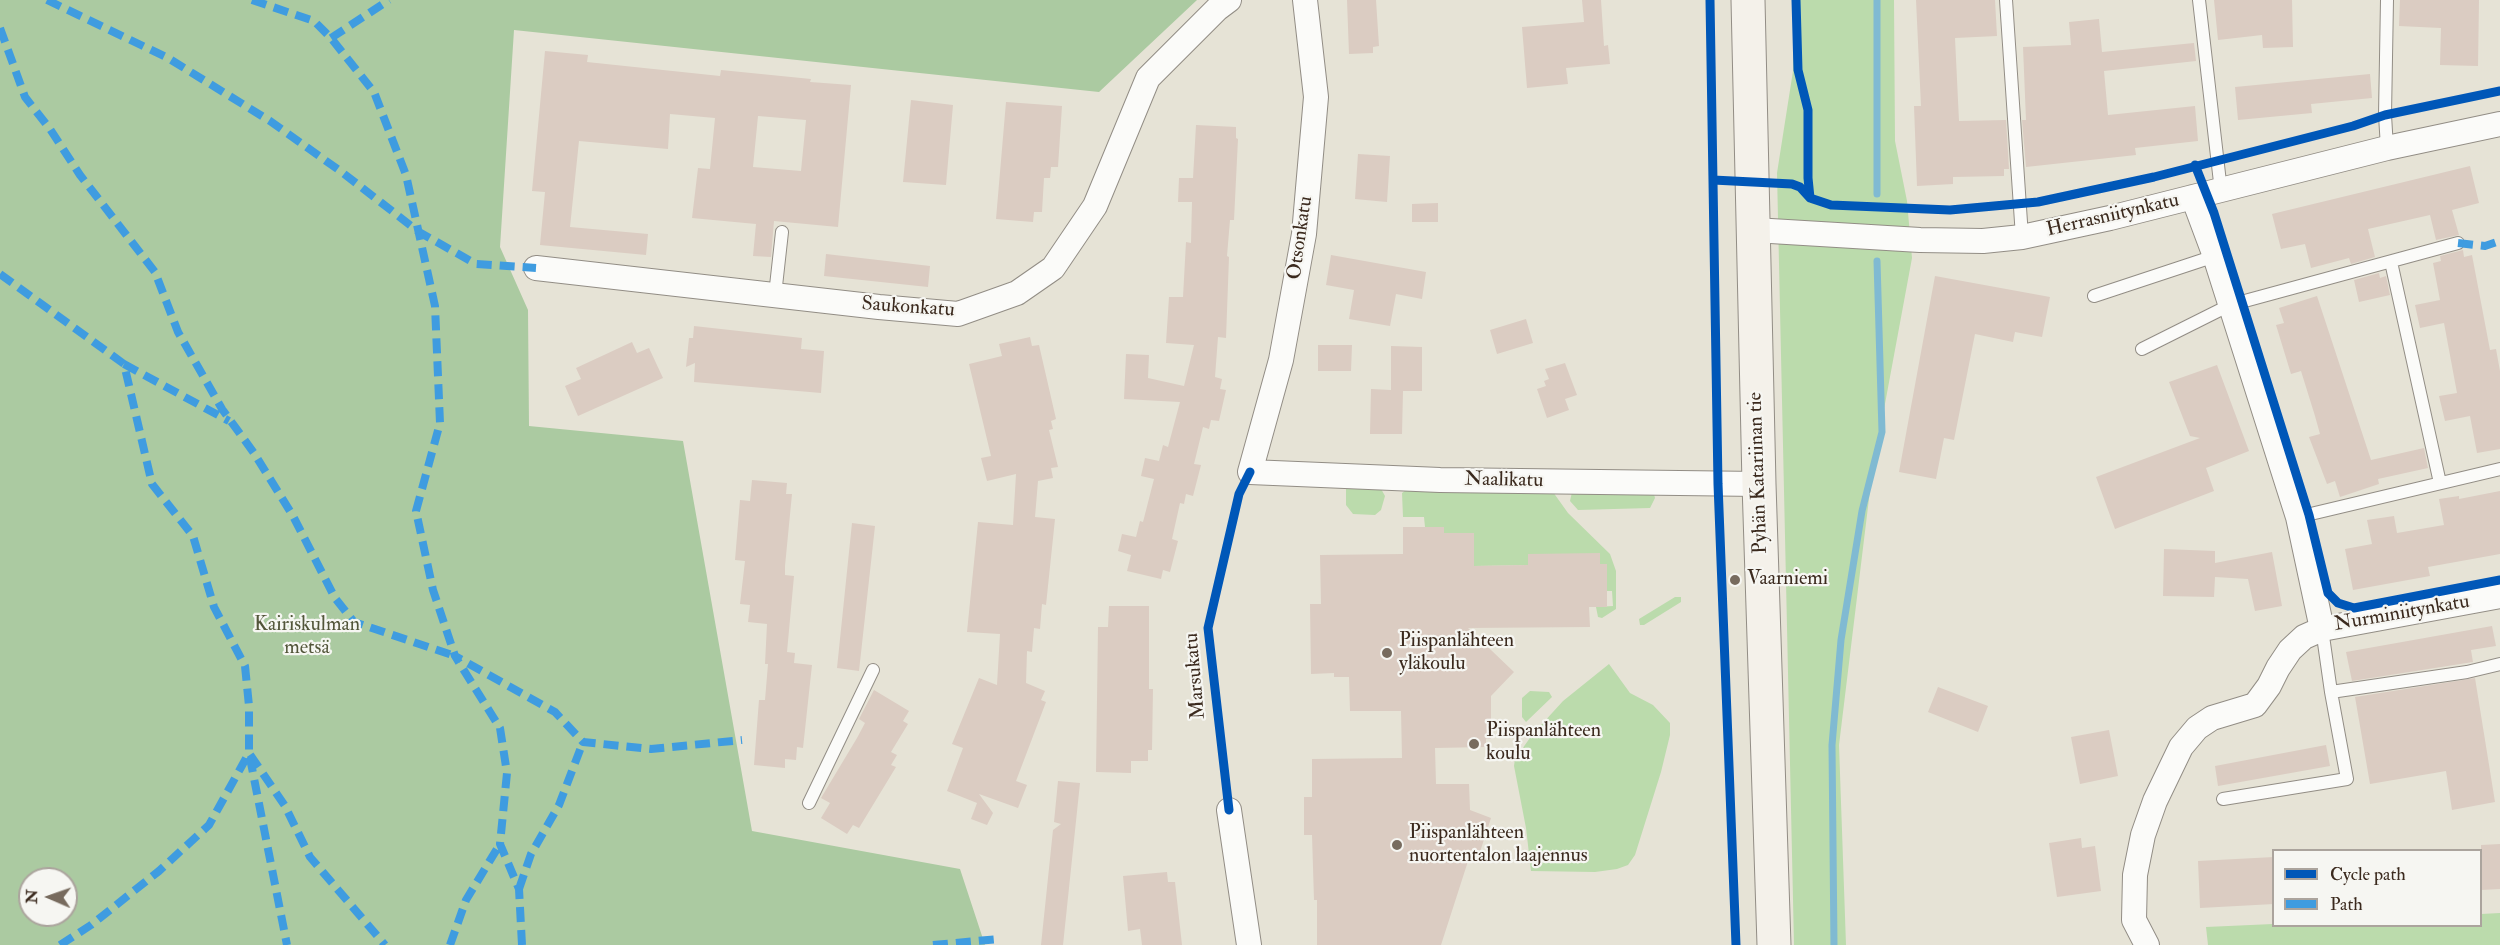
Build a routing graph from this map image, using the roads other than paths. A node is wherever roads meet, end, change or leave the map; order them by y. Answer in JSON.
{"nodes":[{"id":1,"x":1229,"y":0,"type":"edge"},
{"id":2,"x":1305,"y":0,"type":"edge"},
{"id":3,"x":1748,"y":0,"type":"edge"},
{"id":4,"x":2006,"y":0,"type":"edge"},
{"id":5,"x":2199,"y":0,"type":"edge"},
{"id":6,"x":2387,"y":0,"type":"edge"},
{"id":7,"x":2500,"y":123,"type":"edge"},
{"id":8,"x":2387,"y":148,"type":"junction"},
{"id":9,"x":2221,"y":191,"type":"junction"},
{"id":10,"x":2193,"y":197,"type":"junction"},
{"id":11,"x":1754,"y":230,"type":"junction"},
{"id":12,"x":782,"y":232,"type":"dead end"},
{"id":13,"x":2022,"y":237,"type":"junction"},
{"id":14,"x":2458,"y":243,"type":"dead end"},
{"id":15,"x":2215,"y":256,"type":"junction"},
{"id":16,"x":2391,"y":262,"type":"junction"},
{"id":17,"x":536,"y":268,"type":"dead end"},
{"id":18,"x":775,"y":295,"type":"junction"},
{"id":19,"x":2094,"y":296,"type":"dead end"},
{"id":20,"x":2230,"y":305,"type":"junction"},
{"id":21,"x":2142,"y":349,"type":"dead end"},
{"id":22,"x":2500,"y":469,"type":"edge"},
{"id":23,"x":1250,"y":472,"type":"joint"},
{"id":24,"x":2440,"y":483,"type":"junction"},
{"id":25,"x":1759,"y":484,"type":"junction"},
{"id":26,"x":2298,"y":518,"type":"junction"},
{"id":27,"x":2500,"y":596,"type":"edge"},
{"id":28,"x":2322,"y":629,"type":"junction"},
{"id":29,"x":2500,"y":664,"type":"edge"},
{"id":30,"x":873,"y":670,"type":"dead end"},
{"id":31,"x":2331,"y":692,"type":"junction"},
{"id":32,"x":2223,"y":799,"type":"dead end"},
{"id":33,"x":809,"y":803,"type":"dead end"},
{"id":34,"x":1229,"y":810,"type":"dead end"},
{"id":35,"x":1250,"y":945,"type":"edge"},
{"id":36,"x":1774,"y":945,"type":"edge"},
{"id":37,"x":2147,"y":945,"type":"edge"}],
"edges":[{"from":1,"to":18,"type":"street","name":"Saukonkatu"},
{"from":2,"to":23,"type":"street","name":"Otsonkatu"},
{"from":3,"to":11,"type":"street","name":"Pyhän Katariinan tie"},
{"from":4,"to":13,"type":"lane"},
{"from":5,"to":9,"type":"lane"},
{"from":6,"to":8,"type":"lane"},
{"from":7,"to":8,"type":"street","name":"Herrasniitynkatu"},
{"from":8,"to":9,"type":"street","name":"Herrasniitynkatu"},
{"from":9,"to":10,"type":"street","name":"Herrasniitynkatu"},
{"from":10,"to":13,"type":"street","name":"Herrasniitynkatu"},
{"from":10,"to":15,"type":"street","name":"Nurminiitynkatu"},
{"from":11,"to":13,"type":"street","name":"Herrasniitynkatu"},
{"from":11,"to":25,"type":"street","name":"Pyhän Katariinan tie"},
{"from":12,"to":18,"type":"lane"},
{"from":14,"to":16,"type":"lane"},
{"from":15,"to":19,"type":"lane"},
{"from":15,"to":20,"type":"street","name":"Nurminiitynkatu"},
{"from":16,"to":20,"type":"lane"},
{"from":16,"to":24,"type":"lane"},
{"from":17,"to":18,"type":"street","name":"Saukonkatu"},
{"from":20,"to":21,"type":"lane"},
{"from":20,"to":26,"type":"street","name":"Nurminiitynkatu"},
{"from":22,"to":24,"type":"lane"},
{"from":23,"to":25,"type":"street","name":"Naalikatu"},
{"from":24,"to":26,"type":"lane"},
{"from":25,"to":36,"type":"street","name":"Pyhän Katariinan tie"},
{"from":26,"to":28,"type":"street","name":"Nurminiitynkatu"},
{"from":27,"to":28,"type":"street","name":"Nurminiitynkatu"},
{"from":28,"to":31,"type":"lane"},
{"from":28,"to":37,"type":"street"},
{"from":29,"to":31,"type":"lane"},
{"from":30,"to":33,"type":"lane"},
{"from":31,"to":32,"type":"lane"},
{"from":34,"to":35,"type":"street"}]}
